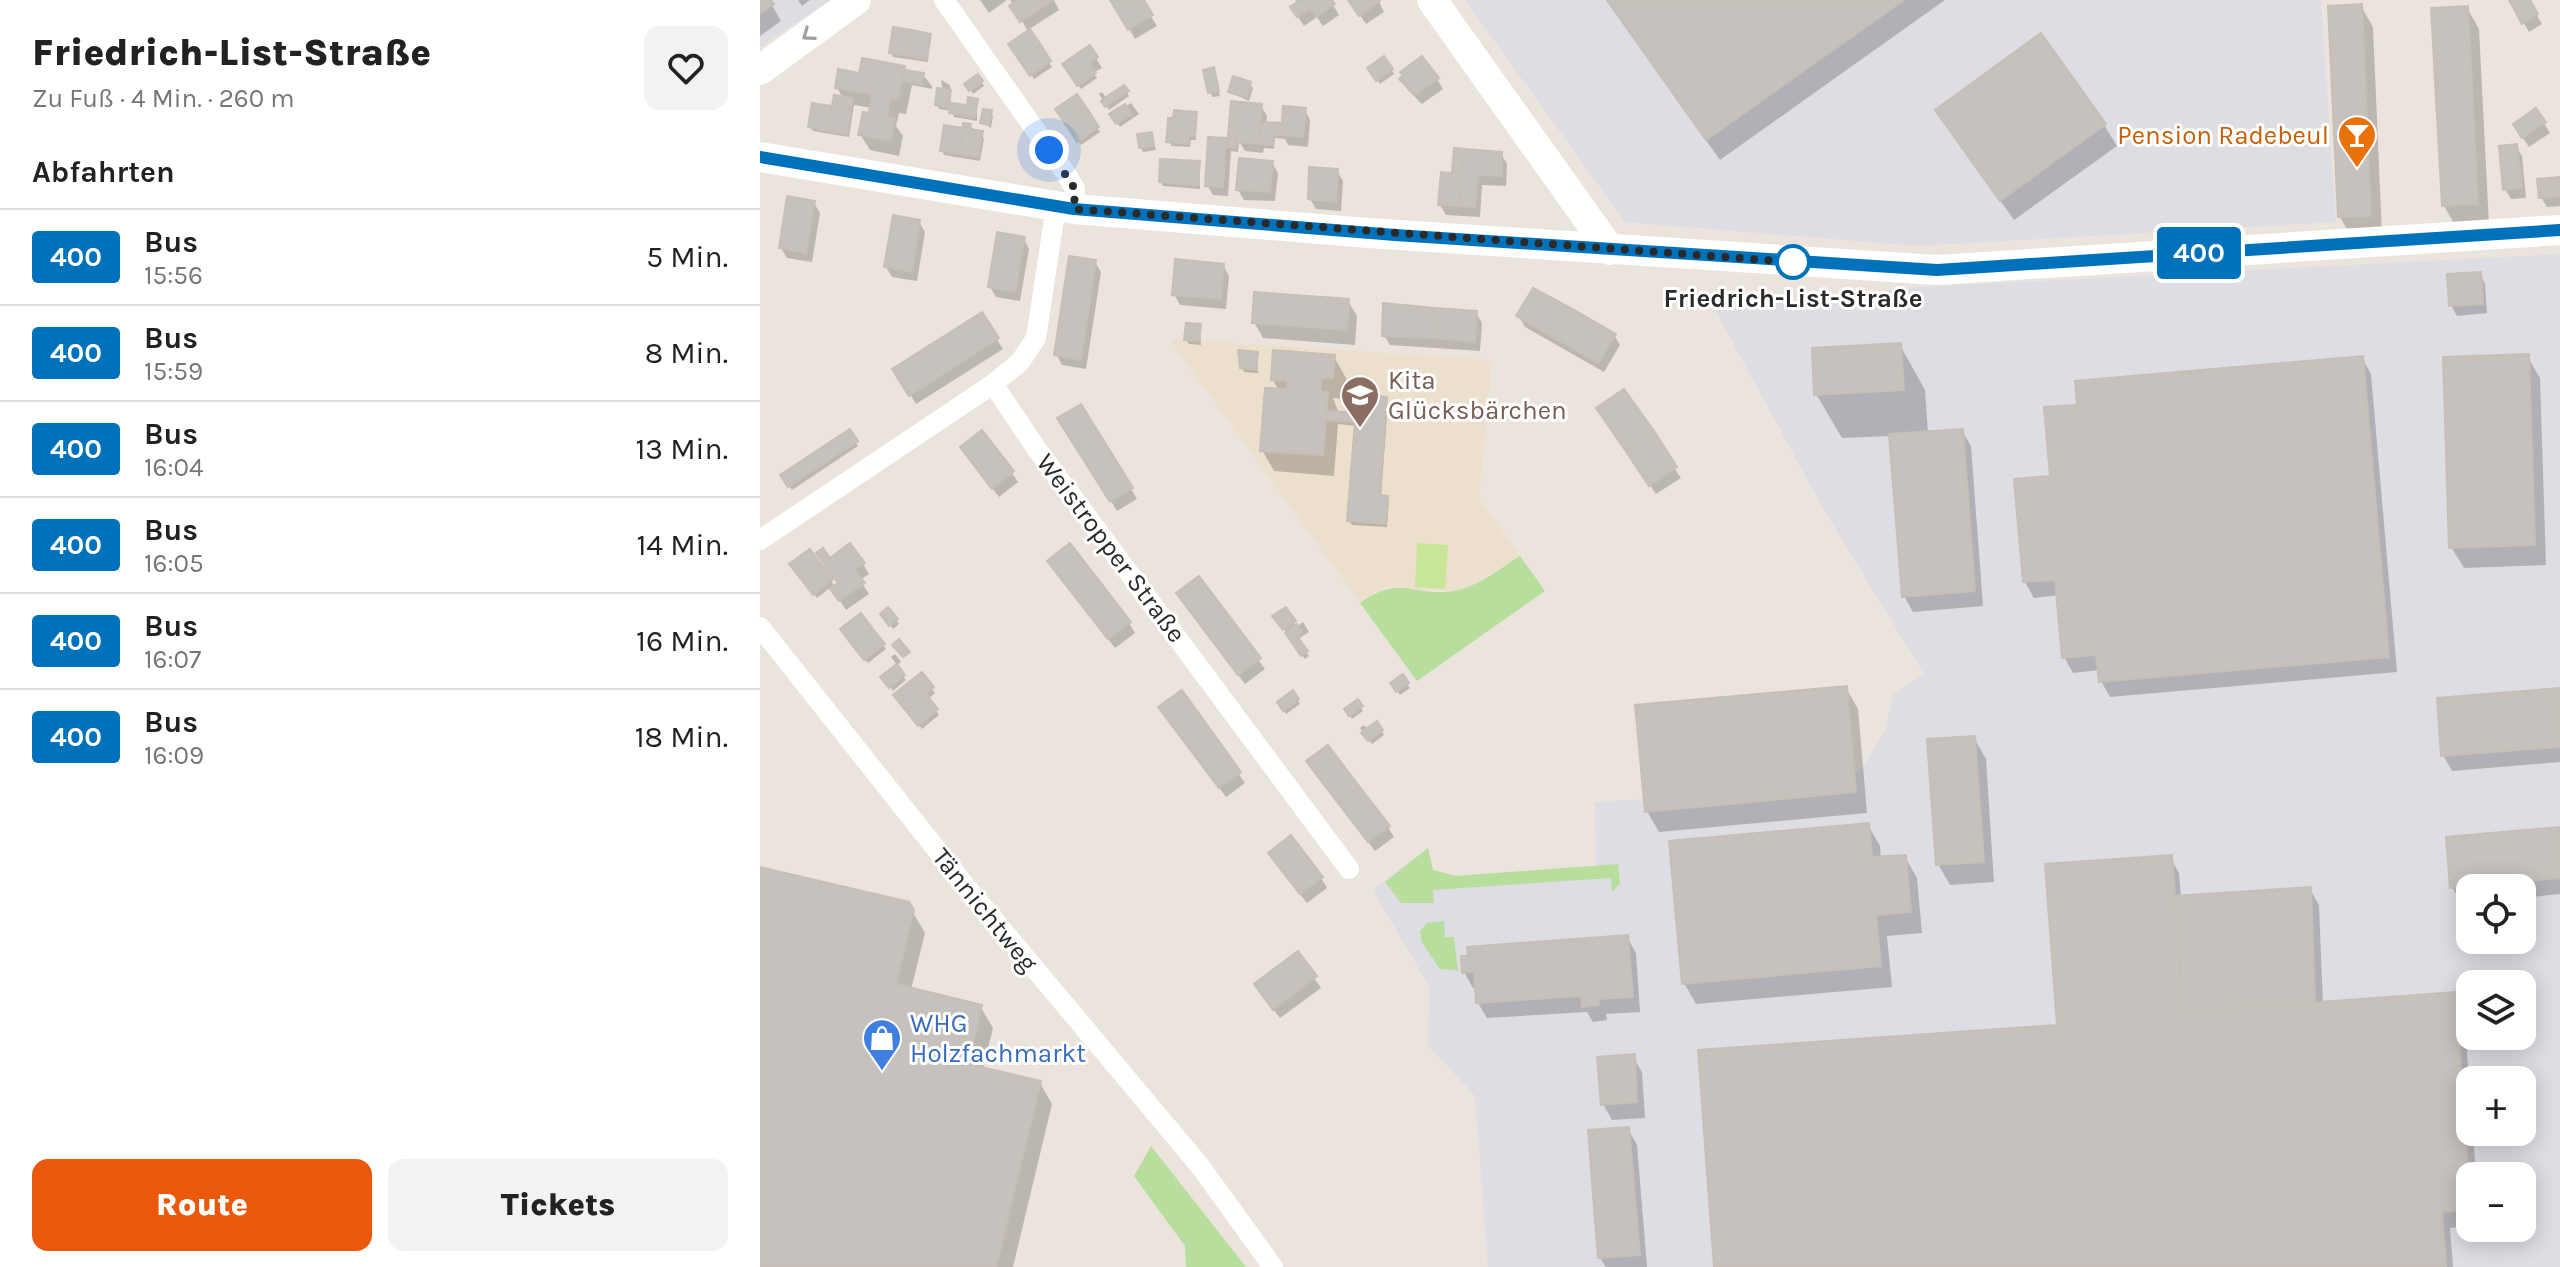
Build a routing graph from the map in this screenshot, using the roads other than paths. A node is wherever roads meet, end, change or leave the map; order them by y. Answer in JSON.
{"nodes":[{"id":1,"x":856,"y":0,"type":"edge"},
{"id":2,"x":944,"y":0,"type":"edge"},
{"id":3,"x":1432,"y":0,"type":"edge"},
{"id":4,"x":760,"y":70,"type":"edge"},
{"id":5,"x":760,"y":157,"type":"edge"},
{"id":6,"x":1065,"y":208,"type":"junction"},
{"id":7,"x":2560,"y":230,"type":"edge"},
{"id":8,"x":1610,"y":250,"type":"junction"},
{"id":9,"x":993,"y":384,"type":"junction"},
{"id":10,"x":760,"y":540,"type":"edge"},
{"id":11,"x":760,"y":627,"type":"edge"},
{"id":12,"x":1349,"y":869,"type":"dead end"},
{"id":13,"x":1273,"y":1267,"type":"edge"}],
"edges":[{"from":1,"to":4,"type":"street","one_way":true},
{"from":2,"to":6,"type":"street"},
{"from":3,"to":8,"type":"street"},
{"from":5,"to":6,"type":"street"},
{"from":6,"to":8,"type":"street"},
{"from":6,"to":9,"type":"street"},
{"from":7,"to":8,"type":"street"},
{"from":9,"to":10,"type":"street"},
{"from":9,"to":12,"type":"street","name":"Weistropper Straße"},
{"from":11,"to":13,"type":"street","name":"Tännichtweg"}]}
